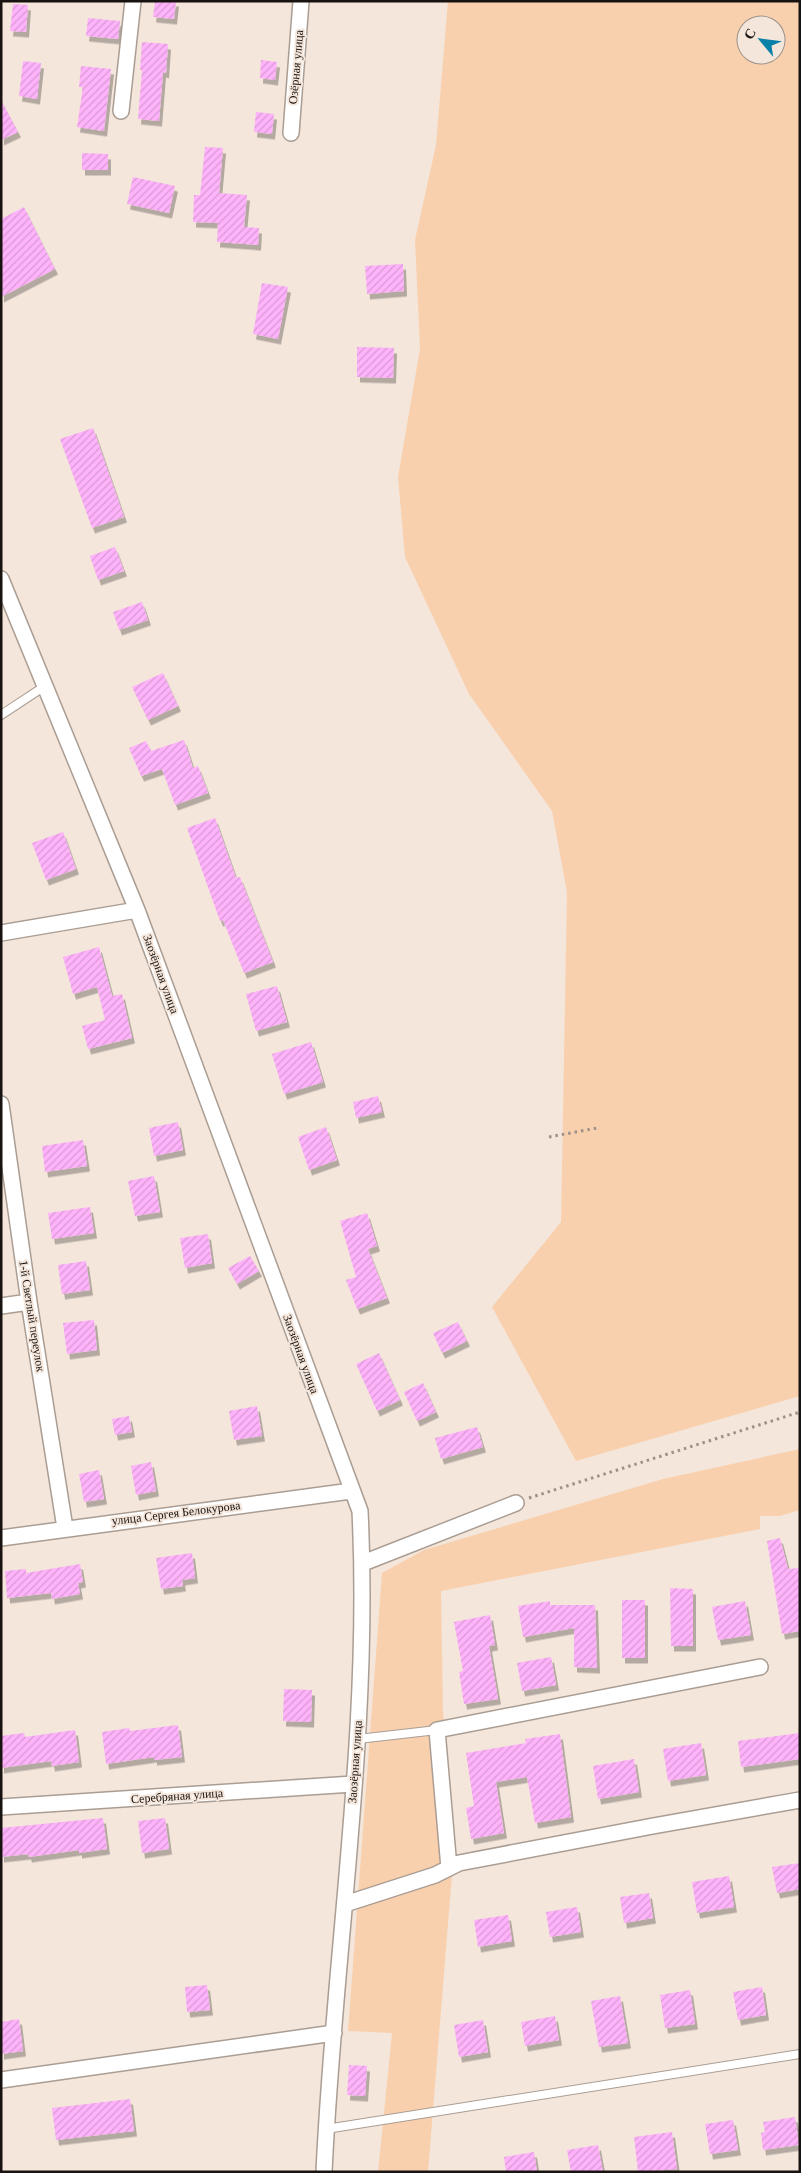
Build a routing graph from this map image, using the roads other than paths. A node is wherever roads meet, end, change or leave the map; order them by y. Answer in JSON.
{"nodes":[{"id":1,"x":133,"y":1,"type":"edge"},
{"id":2,"x":302,"y":1,"type":"edge"},
{"id":3,"x":121,"y":111,"type":"dead end"},
{"id":4,"x":291,"y":133,"type":"dead end"},
{"id":5,"x":1,"y":579,"type":"edge"},
{"id":6,"x":45,"y":686,"type":"junction"},
{"id":7,"x":1,"y":715,"type":"edge"},
{"id":8,"x":137,"y":910,"type":"junction"},
{"id":9,"x":1,"y":933,"type":"edge"},
{"id":10,"x":1,"y":1104,"type":"edge"},
{"id":11,"x":29,"y":1302,"type":"junction"},
{"id":12,"x":1,"y":1306,"type":"edge"},
{"id":13,"x":351,"y":1491,"type":"junction"},
{"id":14,"x":516,"y":1503,"type":"road end"},
{"id":15,"x":65,"y":1528,"type":"junction"},
{"id":16,"x":1,"y":1538,"type":"edge"},
{"id":17,"x":363,"y":1563,"type":"junction"},
{"id":18,"x":760,"y":1667,"type":"dead end"},
{"id":19,"x":437,"y":1730,"type":"junction"},
{"id":20,"x":358,"y":1739,"type":"junction"},
{"id":21,"x":353,"y":1784,"type":"junction"},
{"id":22,"x":800,"y":1800,"type":"edge"},
{"id":23,"x":1,"y":1807,"type":"edge"},
{"id":24,"x":449,"y":1868,"type":"junction"},
{"id":25,"x":345,"y":1904,"type":"junction"},
{"id":26,"x":334,"y":2033,"type":"junction"},
{"id":27,"x":800,"y":2054,"type":"edge"},
{"id":28,"x":1,"y":2080,"type":"edge"},
{"id":29,"x":326,"y":2129,"type":"junction"},
{"id":30,"x":324,"y":2172,"type":"edge"}],
"edges":[{"from":1,"to":3,"type":"street"},
{"from":2,"to":4,"type":"street","name":"Озёрная улица"},
{"from":5,"to":6,"type":"street","name":"Заозёрная улица"},
{"from":6,"to":7,"type":"lane"},
{"from":6,"to":8,"type":"street","name":"Заозёрная улица"},
{"from":8,"to":9,"type":"street"},
{"from":8,"to":13,"type":"street","name":"Заозёрная улица"},
{"from":10,"to":11,"type":"street","name":"1-й Светлый переулок"},
{"from":11,"to":12,"type":"street"},
{"from":11,"to":15,"type":"street","name":"1-й Светлый переулок"},
{"from":13,"to":15,"type":"street","name":"улица Сергея Белокурова"},
{"from":13,"to":17,"type":"street","name":"Заозёрная улица"},
{"from":14,"to":17,"type":"street"},
{"from":15,"to":16,"type":"street","name":"улица Сергея Белокурова"},
{"from":17,"to":20,"type":"street","name":"Заозёрная улица"},
{"from":18,"to":19,"type":"street"},
{"from":19,"to":20,"type":"lane"},
{"from":19,"to":24,"type":"street"},
{"from":20,"to":21,"type":"street","name":"Заозёрная улица"},
{"from":21,"to":23,"type":"street","name":"Серебряная улица"},
{"from":21,"to":25,"type":"street","name":"Заозёрная улица"},
{"from":22,"to":24,"type":"street"},
{"from":24,"to":25,"type":"street"},
{"from":25,"to":26,"type":"street","name":"Заозёрная улица"},
{"from":26,"to":28,"type":"street"},
{"from":26,"to":29,"type":"street","name":"Заозёрная улица"},
{"from":27,"to":29,"type":"lane"},
{"from":29,"to":30,"type":"street","name":"Заозёрная улица"}]}
